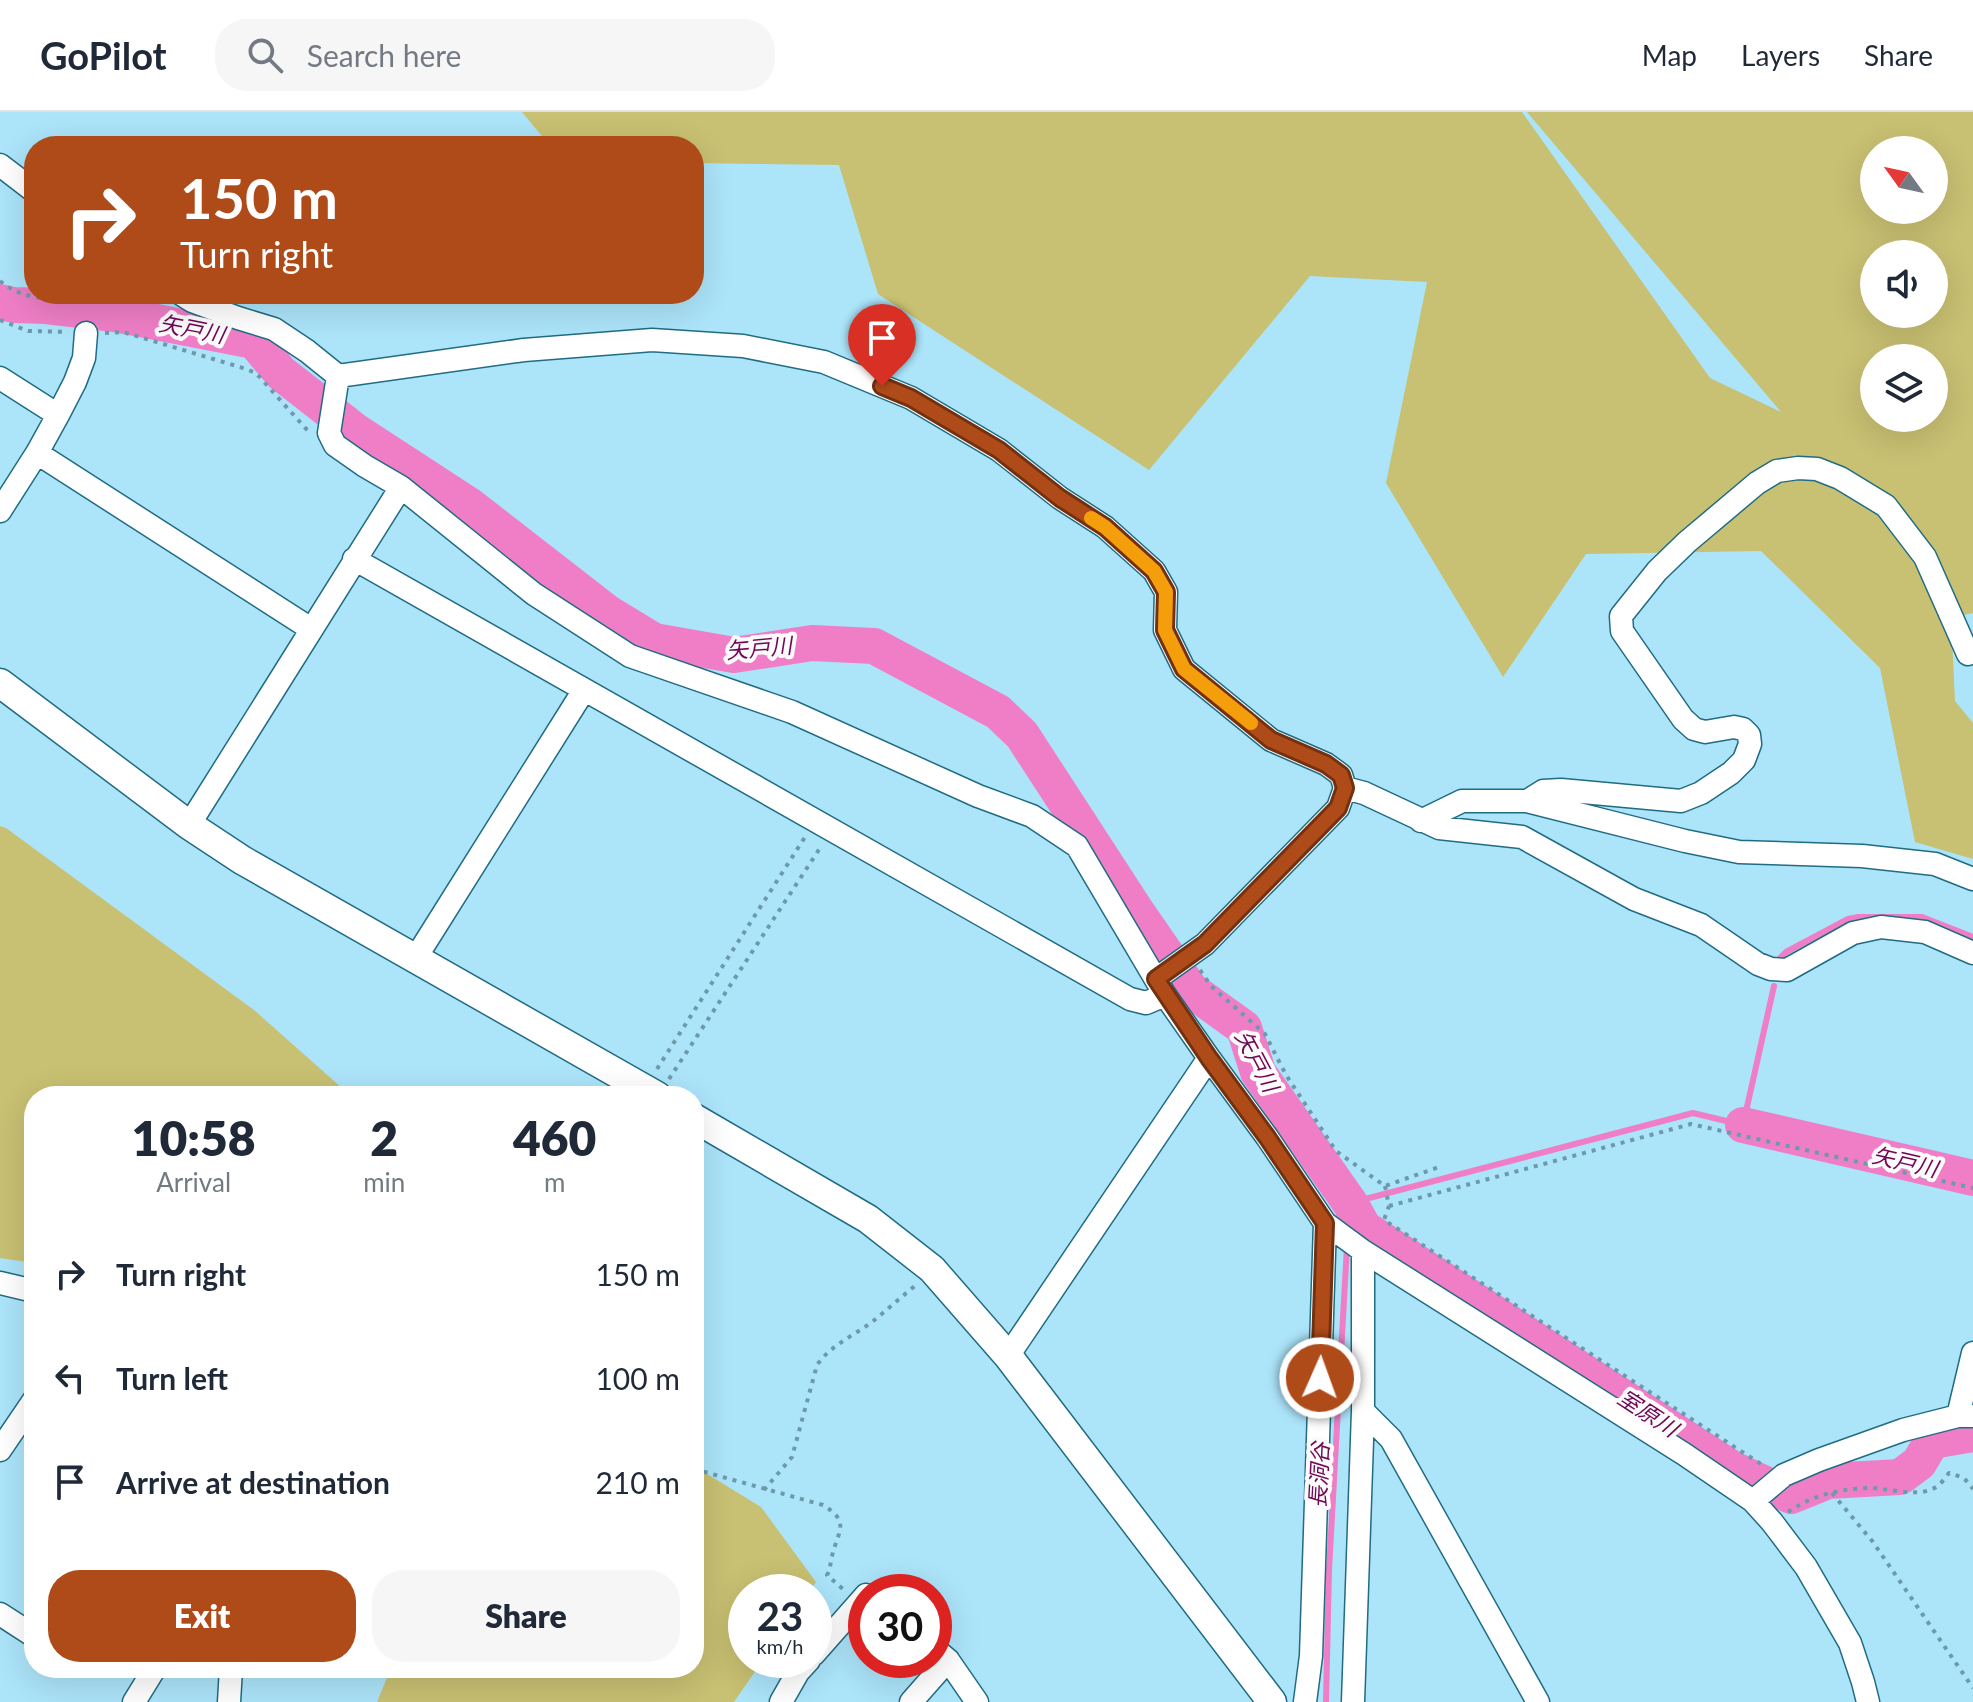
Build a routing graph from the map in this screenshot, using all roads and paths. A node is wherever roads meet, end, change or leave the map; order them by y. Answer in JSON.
{"nodes":[{"id":1,"x":0,"y":165,"type":"edge"},
{"id":2,"x":24,"y":183,"type":"edge"},
{"id":3,"x":0,"y":281,"type":"edge"},
{"id":4,"x":24,"y":295,"type":"edge"},
{"id":5,"x":200,"y":304,"type":"edge"},
{"id":6,"x":0,"y":320,"type":"edge"},
{"id":7,"x":86,"y":333,"type":"junction"},
{"id":8,"x":338,"y":376,"type":"junction"},
{"id":9,"x":0,"y":378,"type":"edge"},
{"id":10,"x":58,"y":415,"type":"junction"},
{"id":11,"x":332,"y":439,"type":"junction"},
{"id":12,"x":37,"y":453,"type":"junction"},
{"id":13,"x":401,"y":487,"type":"junction"},
{"id":14,"x":0,"y":511,"type":"edge"},
{"id":15,"x":354,"y":559,"type":"junction"},
{"id":16,"x":311,"y":629,"type":"junction"},
{"id":17,"x":1968,"y":654,"type":"dead end"},
{"id":18,"x":0,"y":683,"type":"edge"},
{"id":19,"x":584,"y":690,"type":"junction"},
{"id":20,"x":1345,"y":788,"type":"junction"},
{"id":21,"x":1527,"y":801,"type":"junction"},
{"id":22,"x":1421,"y":821,"type":"junction"},
{"id":23,"x":189,"y":825,"type":"junction"},
{"id":24,"x":824,"y":826,"type":"junction"},
{"id":25,"x":1973,"y":879,"type":"edge"},
{"id":26,"x":1973,"y":953,"type":"edge"},
{"id":27,"x":1187,"y":956,"type":"junction"},
{"id":28,"x":415,"y":959,"type":"junction"},
{"id":29,"x":1160,"y":987,"type":"junction"},
{"id":30,"x":1209,"y":1058,"type":"junction"},
{"id":31,"x":650,"y":1086,"type":"edge"},
{"id":32,"x":658,"y":1086,"type":"edge"},
{"id":33,"x":658,"y":1086,"type":"edge"},
{"id":34,"x":704,"y":1124,"type":"edge"},
{"id":35,"x":1439,"y":1167,"type":"dead end"},
{"id":36,"x":1385,"y":1186,"type":"junction"},
{"id":37,"x":1973,"y":1188,"type":"edge"},
{"id":38,"x":1389,"y":1206,"type":"junction"},
{"id":39,"x":1330,"y":1228,"type":"junction"},
{"id":40,"x":1363,"y":1251,"type":"junction"},
{"id":41,"x":932,"y":1269,"type":"junction"},
{"id":42,"x":0,"y":1283,"type":"edge"},
{"id":43,"x":24,"y":1289,"type":"edge"},
{"id":44,"x":1973,"y":1353,"type":"edge"},
{"id":45,"x":1008,"y":1356,"type":"junction"},
{"id":46,"x":1363,"y":1411,"type":"junction"},
{"id":47,"x":24,"y":1415,"type":"edge"},
{"id":48,"x":1966,"y":1416,"type":"edge"},
{"id":49,"x":0,"y":1450,"type":"edge"},
{"id":50,"x":704,"y":1472,"type":"edge"},
{"id":51,"x":1784,"y":1475,"type":"junction"},
{"id":52,"x":1973,"y":1489,"type":"edge"},
{"id":53,"x":764,"y":1490,"type":"junction"},
{"id":54,"x":1832,"y":1493,"type":"junction"},
{"id":55,"x":1753,"y":1501,"type":"junction"},
{"id":56,"x":1772,"y":1522,"type":"junction"},
{"id":57,"x":848,"y":1589,"type":"edge"},
{"id":58,"x":0,"y":1614,"type":"edge"},
{"id":59,"x":848,"y":1615,"type":"edge"},
{"id":60,"x":24,"y":1630,"type":"edge"},
{"id":61,"x":832,"y":1633,"type":"edge"},
{"id":62,"x":952,"y":1669,"type":"edge"},
{"id":63,"x":149,"y":1678,"type":"edge"},
{"id":64,"x":230,"y":1678,"type":"edge"},
{"id":65,"x":795,"y":1678,"type":"edge"},
{"id":66,"x":926,"y":1678,"type":"edge"},
{"id":67,"x":1973,"y":1688,"type":"edge"},
{"id":68,"x":134,"y":1702,"type":"edge"},
{"id":69,"x":229,"y":1702,"type":"edge"},
{"id":70,"x":781,"y":1702,"type":"edge"},
{"id":71,"x":911,"y":1702,"type":"edge"},
{"id":72,"x":977,"y":1702,"type":"edge"},
{"id":73,"x":1272,"y":1702,"type":"edge"},
{"id":74,"x":1305,"y":1702,"type":"edge"},
{"id":75,"x":1353,"y":1702,"type":"edge"},
{"id":76,"x":1538,"y":1702,"type":"edge"},
{"id":77,"x":1868,"y":1702,"type":"edge"}],
"edges":[{"from":1,"to":2,"type":"street"},
{"from":3,"to":4,"type":"path"},
{"from":5,"to":8,"type":"street"},
{"from":6,"to":7,"type":"path"},
{"from":7,"to":10,"type":"street"},
{"from":7,"to":11,"type":"path"},
{"from":8,"to":11,"type":"street"},
{"from":8,"to":20,"type":"street"},
{"from":9,"to":10,"type":"street"},
{"from":10,"to":12,"type":"street"},
{"from":11,"to":13,"type":"street"},
{"from":12,"to":14,"type":"street"},
{"from":12,"to":16,"type":"street"},
{"from":13,"to":15,"type":"street"},
{"from":13,"to":29,"type":"street"},
{"from":15,"to":16,"type":"street"},
{"from":15,"to":19,"type":"street"},
{"from":16,"to":23,"type":"street"},
{"from":17,"to":21,"type":"street"},
{"from":18,"to":23,"type":"street"},
{"from":19,"to":24,"type":"street"},
{"from":19,"to":28,"type":"street"},
{"from":20,"to":22,"type":"street"},
{"from":20,"to":27,"type":"street"},
{"from":21,"to":22,"type":"street"},
{"from":21,"to":25,"type":"street"},
{"from":22,"to":26,"type":"street"},
{"from":23,"to":28,"type":"street"},
{"from":24,"to":29,"type":"street"},
{"from":24,"to":32,"type":"path"},
{"from":24,"to":33,"type":"path"},
{"from":27,"to":29,"type":"street"},
{"from":27,"to":36,"type":"path"},
{"from":28,"to":31,"type":"street"},
{"from":29,"to":30,"type":"street"},
{"from":30,"to":39,"type":"street"},
{"from":30,"to":45,"type":"street"},
{"from":34,"to":41,"type":"street"},
{"from":35,"to":36,"type":"path"},
{"from":36,"to":38,"type":"path"},
{"from":37,"to":38,"type":"path"},
{"from":38,"to":51,"type":"path"},
{"from":39,"to":40,"type":"street"},
{"from":39,"to":74,"type":"street"},
{"from":40,"to":46,"type":"street"},
{"from":40,"to":55,"type":"street"},
{"from":41,"to":45,"type":"street"},
{"from":41,"to":53,"type":"path"},
{"from":42,"to":43,"type":"street"},
{"from":44,"to":48,"type":"street"},
{"from":45,"to":73,"type":"street"},
{"from":46,"to":75,"type":"street"},
{"from":46,"to":76,"type":"street"},
{"from":47,"to":49,"type":"street"},
{"from":48,"to":51,"type":"street"},
{"from":50,"to":53,"type":"path"},
{"from":51,"to":55,"type":"street"},
{"from":52,"to":54,"type":"path"},
{"from":53,"to":57,"type":"path"},
{"from":54,"to":56,"type":"path"},
{"from":54,"to":67,"type":"path"},
{"from":55,"to":56,"type":"street"},
{"from":56,"to":77,"type":"street"},
{"from":58,"to":60,"type":"street"},
{"from":59,"to":61,"type":"street"},
{"from":62,"to":72,"type":"street"},
{"from":63,"to":68,"type":"street"},
{"from":64,"to":69,"type":"street"},
{"from":65,"to":70,"type":"street"},
{"from":66,"to":71,"type":"street"}]}
